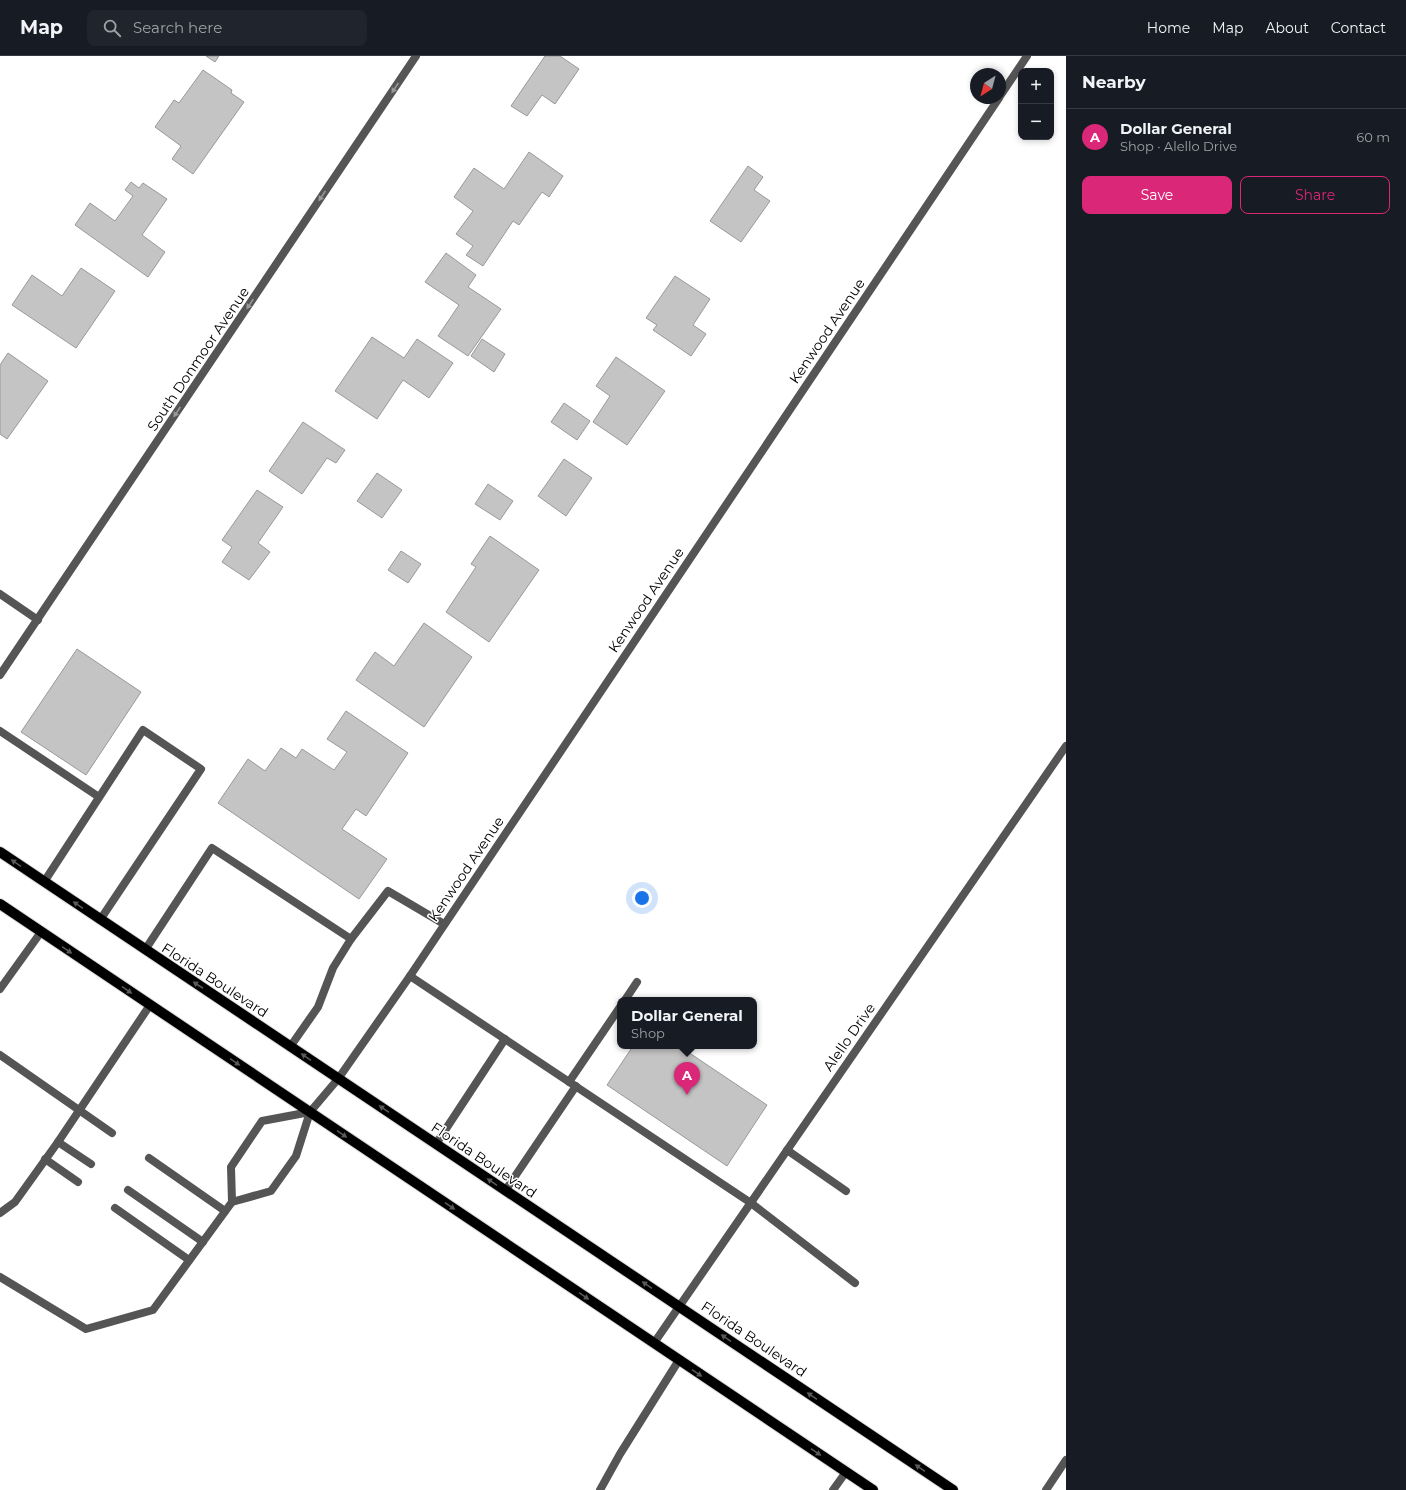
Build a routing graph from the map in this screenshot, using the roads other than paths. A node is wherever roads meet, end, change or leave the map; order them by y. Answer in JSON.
{"nodes":[{"id":1,"x":416,"y":56,"type":"edge"},
{"id":2,"x":1027,"y":56,"type":"edge"},
{"id":3,"x":1006,"y":87,"type":"edge"},
{"id":4,"x":994,"y":104,"type":"edge"},
{"id":5,"x":0,"y":594,"type":"edge"},
{"id":6,"x":38,"y":620,"type":"junction"},
{"id":7,"x":0,"y":675,"type":"edge"},
{"id":8,"x":0,"y":731,"type":"edge"},
{"id":9,"x":1066,"y":746,"type":"edge"},
{"id":10,"x":99,"y":797,"type":"junction"},
{"id":11,"x":0,"y":852,"type":"edge"},
{"id":12,"x":44,"y":882,"type":"junction"},
{"id":13,"x":0,"y":904,"type":"edge"},
{"id":14,"x":100,"y":920,"type":"junction"},
{"id":15,"x":444,"y":924,"type":"junction"},
{"id":16,"x":41,"y":932,"type":"junction"},
{"id":17,"x":351,"y":939,"type":"junction"},
{"id":18,"x":145,"y":950,"type":"junction"},
{"id":19,"x":410,"y":976,"type":"junction"},
{"id":20,"x":637,"y":982,"type":"dead end"},
{"id":21,"x":0,"y":989,"type":"edge"},
{"id":22,"x":627,"y":997,"type":"edge"},
{"id":23,"x":150,"y":1005,"type":"junction"},
{"id":24,"x":617,"y":1012,"type":"edge"},
{"id":25,"x":504,"y":1039,"type":"junction"},
{"id":26,"x":290,"y":1046,"type":"junction"},
{"id":27,"x":0,"y":1055,"type":"edge"},
{"id":28,"x":338,"y":1079,"type":"junction"},
{"id":29,"x":572,"y":1084,"type":"junction"},
{"id":30,"x":80,"y":1110,"type":"junction"},
{"id":31,"x":310,"y":1112,"type":"junction"},
{"id":32,"x":112,"y":1133,"type":"dead end"},
{"id":33,"x":58,"y":1142,"type":"junction"},
{"id":34,"x":436,"y":1144,"type":"junction"},
{"id":35,"x":787,"y":1150,"type":"junction"},
{"id":36,"x":149,"y":1158,"type":"dead end"},
{"id":37,"x":45,"y":1159,"type":"junction"},
{"id":38,"x":91,"y":1164,"type":"dead end"},
{"id":39,"x":78,"y":1182,"type":"dead end"},
{"id":40,"x":128,"y":1190,"type":"dead end"},
{"id":41,"x":505,"y":1191,"type":"junction"},
{"id":42,"x":846,"y":1191,"type":"dead end"},
{"id":43,"x":232,"y":1202,"type":"junction"},
{"id":44,"x":751,"y":1202,"type":"junction"},
{"id":45,"x":115,"y":1208,"type":"dead end"},
{"id":46,"x":225,"y":1211,"type":"junction"},
{"id":47,"x":0,"y":1213,"type":"edge"},
{"id":48,"x":203,"y":1242,"type":"junction"},
{"id":49,"x":189,"y":1260,"type":"junction"},
{"id":50,"x":0,"y":1277,"type":"edge"},
{"id":51,"x":856,"y":1283,"type":"dead end"},
{"id":52,"x":679,"y":1306,"type":"junction"},
{"id":53,"x":654,"y":1343,"type":"junction"},
{"id":54,"x":679,"y":1360,"type":"junction"},
{"id":55,"x":1066,"y":1460,"type":"edge"},
{"id":56,"x":846,"y":1472,"type":"junction"},
{"id":57,"x":600,"y":1490,"type":"edge"},
{"id":58,"x":833,"y":1490,"type":"edge"},
{"id":59,"x":873,"y":1490,"type":"edge"},
{"id":60,"x":952,"y":1490,"type":"edge"},
{"id":61,"x":1046,"y":1490,"type":"edge"}],
"edges":[{"from":1,"to":6,"type":"street","name":"South Donmoor Avenue","one_way":true},
{"from":2,"to":3,"type":"street","name":"Kenwood Avenue"},
{"from":4,"to":15,"type":"street","name":"Kenwood Avenue"},
{"from":5,"to":6,"type":"street"},
{"from":6,"to":7,"type":"street","name":"South Donmoor Avenue"},
{"from":8,"to":10,"type":"street"},
{"from":9,"to":35,"type":"street","name":"Alello Drive"},
{"from":10,"to":12,"type":"street"},
{"from":10,"to":14,"type":"street"},
{"from":12,"to":11,"type":"main road","name":"Florida Boulevard","one_way":true},
{"from":14,"to":12,"type":"main road","name":"Florida Boulevard","one_way":true},
{"from":13,"to":16,"type":"main road"},
{"from":14,"to":18,"type":"main road","name":"Florida Boulevard"},
{"from":15,"to":17,"type":"street"},
{"from":15,"to":19,"type":"street","name":"Kenwood Avenue"},
{"from":16,"to":21,"type":"street"},
{"from":16,"to":23,"type":"main road","one_way":true},
{"from":17,"to":18,"type":"street"},
{"from":17,"to":26,"type":"street"},
{"from":26,"to":18,"type":"main road","name":"Florida Boulevard","one_way":true},
{"from":19,"to":25,"type":"street"},
{"from":19,"to":28,"type":"street","name":"Kenwood Avenue"},
{"from":20,"to":22,"type":"street"},
{"from":23,"to":30,"type":"street"},
{"from":23,"to":31,"type":"main road","one_way":true},
{"from":24,"to":29,"type":"street"},
{"from":25,"to":29,"type":"street"},
{"from":25,"to":34,"type":"street"},
{"from":28,"to":26,"type":"main road","name":"Florida Boulevard","one_way":true},
{"from":27,"to":30,"type":"street"},
{"from":28,"to":31,"type":"street","name":"Kenwood Avenue"},
{"from":34,"to":28,"type":"main road","name":"Florida Boulevard","one_way":true},
{"from":29,"to":41,"type":"street"},
{"from":29,"to":44,"type":"street"},
{"from":30,"to":32,"type":"street"},
{"from":30,"to":33,"type":"street"},
{"from":31,"to":43,"type":"street"},
{"from":31,"to":43,"type":"street"},
{"from":31,"to":53,"type":"main road","one_way":true},
{"from":33,"to":37,"type":"street"},
{"from":33,"to":38,"type":"street"},
{"from":41,"to":34,"type":"main road","name":"Florida Boulevard","one_way":true},
{"from":35,"to":42,"type":"street"},
{"from":35,"to":44,"type":"street","name":"Alello Drive"},
{"from":36,"to":46,"type":"street"},
{"from":37,"to":39,"type":"street"},
{"from":37,"to":47,"type":"street"},
{"from":40,"to":48,"type":"street"},
{"from":52,"to":41,"type":"main road","name":"Florida Boulevard","one_way":true},
{"from":43,"to":46,"type":"street"},
{"from":44,"to":51,"type":"street"},
{"from":44,"to":52,"type":"street","name":"Alello Drive"},
{"from":45,"to":49,"type":"street"},
{"from":46,"to":48,"type":"street"},
{"from":48,"to":49,"type":"street"},
{"from":49,"to":50,"type":"street"},
{"from":52,"to":53,"type":"street","name":"Alello Drive"},
{"from":60,"to":52,"type":"main road","name":"Florida Boulevard","one_way":true},
{"from":53,"to":54,"type":"main road"},
{"from":54,"to":56,"type":"main road","one_way":true},
{"from":54,"to":57,"type":"street"},
{"from":55,"to":61,"type":"street"},
{"from":56,"to":58,"type":"street"},
{"from":56,"to":59,"type":"main road"}]}
